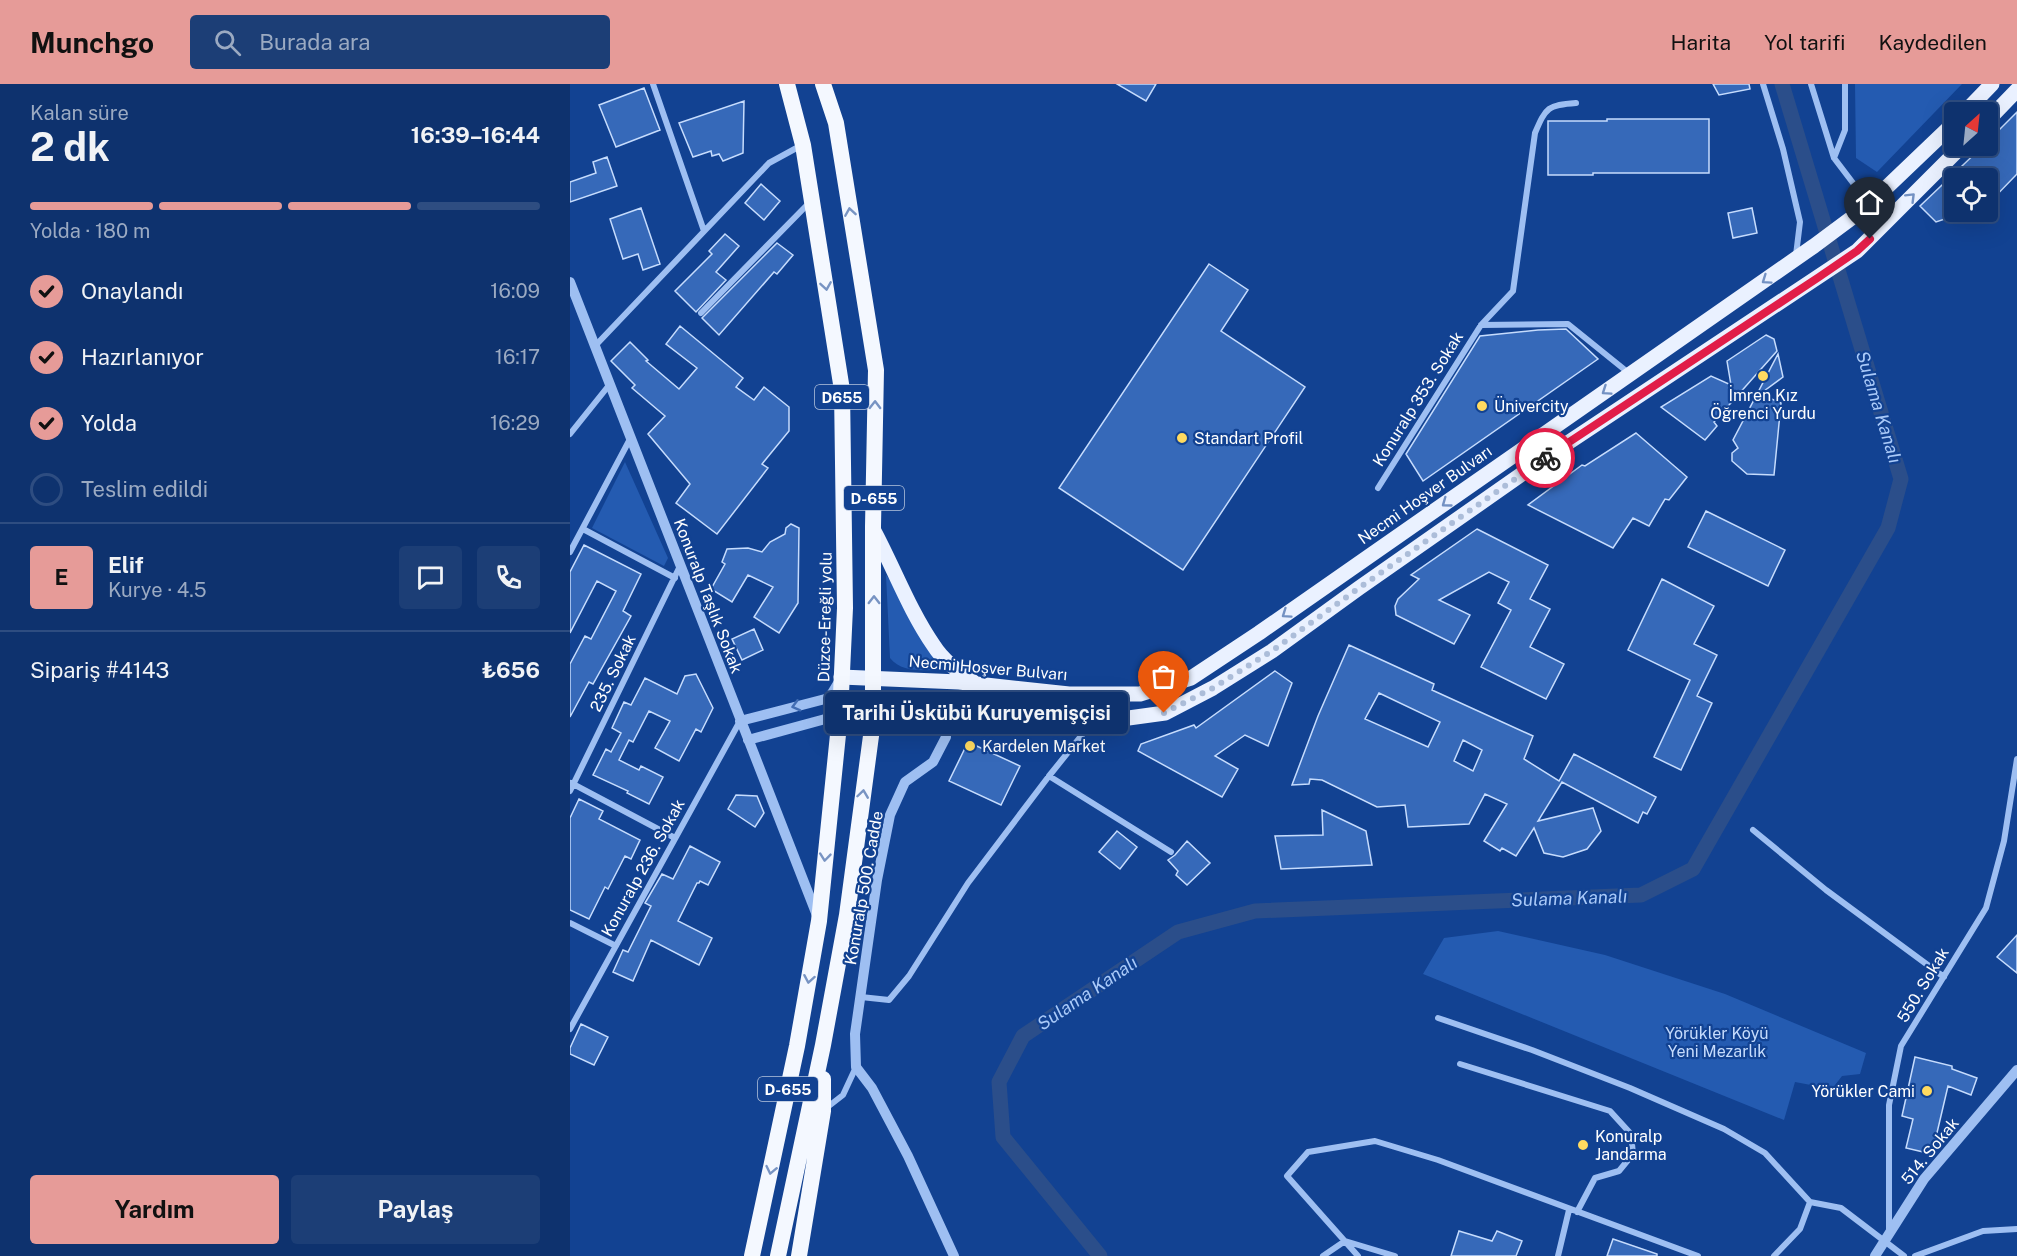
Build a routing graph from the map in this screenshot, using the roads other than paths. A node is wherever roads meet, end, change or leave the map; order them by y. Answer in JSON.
{"nodes":[{"id":1,"x":653,"y":84,"type":"edge"},
{"id":2,"x":787,"y":84,"type":"edge"},
{"id":3,"x":823,"y":84,"type":"edge"},
{"id":4,"x":1763,"y":84,"type":"edge"},
{"id":5,"x":1811,"y":84,"type":"edge"},
{"id":6,"x":1845,"y":84,"type":"edge"},
{"id":7,"x":1992,"y":84,"type":"edge"},
{"id":8,"x":2017,"y":90,"type":"edge"},
{"id":9,"x":1975,"y":102,"type":"edge"},
{"id":10,"x":1576,"y":103,"type":"dead end"},
{"id":11,"x":1998,"y":110,"type":"edge"},
{"id":12,"x":1944,"y":133,"type":"edge"},
{"id":13,"x":803,"y":145,"type":"junction"},
{"id":14,"x":1952,"y":156,"type":"edge"},
{"id":15,"x":1834,"y":158,"type":"junction"},
{"id":16,"x":812,"y":200,"type":"junction"},
{"id":17,"x":1868,"y":206,"type":"junction"},
{"id":18,"x":704,"y":231,"type":"junction"},
{"id":19,"x":1793,"y":261,"type":"junction"},
{"id":20,"x":570,"y":282,"type":"edge"},
{"id":21,"x":701,"y":313,"type":"dead end"},
{"id":22,"x":1482,"y":325,"type":"junction"},
{"id":23,"x":595,"y":346,"type":"junction"},
{"id":24,"x":1630,"y":374,"type":"junction"},
{"id":25,"x":610,"y":384,"type":"junction"},
{"id":26,"x":570,"y":434,"type":"edge"},
{"id":27,"x":631,"y":438,"type":"junction"},
{"id":28,"x":1378,"y":488,"type":"dead end"},
{"id":29,"x":583,"y":529,"type":"junction"},
{"id":30,"x":873,"y":529,"type":"junction"},
{"id":31,"x":570,"y":552,"type":"edge"},
{"id":32,"x":680,"y":566,"type":"junction"},
{"id":33,"x":675,"y":578,"type":"junction"},
{"id":34,"x":842,"y":677,"type":"junction"},
{"id":35,"x":874,"y":677,"type":"junction"},
{"id":36,"x":976,"y":684,"type":"junction"},
{"id":37,"x":874,"y":707,"type":"junction"},
{"id":38,"x":942,"y":709,"type":"junction"},
{"id":39,"x":840,"y":715,"type":"junction"},
{"id":40,"x":740,"y":721,"type":"junction"},
{"id":41,"x":1092,"y":723,"type":"junction"},
{"id":42,"x":748,"y":740,"type":"junction"},
{"id":43,"x":2017,"y":759,"type":"edge"},
{"id":44,"x":1050,"y":776,"type":"junction"},
{"id":45,"x":571,"y":786,"type":"edge"},
{"id":46,"x":1753,"y":830,"type":"dead end"},
{"id":47,"x":675,"y":838,"type":"junction"},
{"id":48,"x":1171,"y":852,"type":"dead end"},
{"id":49,"x":819,"y":921,"type":"junction"},
{"id":50,"x":570,"y":923,"type":"edge"},
{"id":51,"x":616,"y":946,"type":"junction"},
{"id":52,"x":1944,"y":977,"type":"junction"},
{"id":53,"x":861,"y":997,"type":"junction"},
{"id":54,"x":1437,"y":1018,"type":"dead end"},
{"id":55,"x":570,"y":1029,"type":"edge"},
{"id":56,"x":823,"y":1045,"type":"junction"},
{"id":57,"x":1460,"y":1064,"type":"dead end"},
{"id":58,"x":856,"y":1067,"type":"junction"},
{"id":59,"x":2017,"y":1070,"type":"edge"},
{"id":60,"x":823,"y":1111,"type":"junction"},
{"id":61,"x":806,"y":1125,"type":"junction"},
{"id":62,"x":1810,"y":1202,"type":"junction"},
{"id":63,"x":1569,"y":1210,"type":"junction"},
{"id":64,"x":1577,"y":1212,"type":"junction"},
{"id":65,"x":2017,"y":1229,"type":"edge"},
{"id":66,"x":1887,"y":1237,"type":"junction"},
{"id":67,"x":1345,"y":1241,"type":"junction"},
{"id":68,"x":752,"y":1256,"type":"edge"},
{"id":69,"x":778,"y":1256,"type":"edge"},
{"id":70,"x":799,"y":1256,"type":"edge"},
{"id":71,"x":954,"y":1256,"type":"edge"},
{"id":72,"x":1323,"y":1256,"type":"edge"},
{"id":73,"x":1358,"y":1256,"type":"edge"},
{"id":74,"x":1395,"y":1256,"type":"edge"},
{"id":75,"x":1558,"y":1256,"type":"edge"},
{"id":76,"x":1698,"y":1256,"type":"edge"},
{"id":77,"x":1774,"y":1256,"type":"edge"},
{"id":78,"x":1875,"y":1256,"type":"edge"},
{"id":79,"x":1904,"y":1256,"type":"edge"},
{"id":80,"x":1915,"y":1256,"type":"edge"}],
"edges":[{"from":1,"to":18,"type":"street"},
{"from":2,"to":13,"type":"highway","name":"Düzce-Ereğli yolu","number":"D655"},
{"from":30,"to":3,"type":"highway","number":"D-655","one_way":true},
{"from":4,"to":19,"type":"street"},
{"from":5,"to":15,"type":"street"},
{"from":6,"to":15,"type":"street"},
{"from":7,"to":9,"type":"main road"},
{"from":8,"to":11,"type":"main road"},
{"from":10,"to":22,"type":"street","name":"Konuralp 353. Sokak"},
{"from":12,"to":17,"type":"main road","name":"Necmi Hoşver Bulvarı"},
{"from":13,"to":16,"type":"highway","name":"Düzce-Ereğli yolu","number":"D655"},
{"from":13,"to":18,"type":"street"},
{"from":41,"to":14,"type":"main road","one_way":true},
{"from":15,"to":17,"type":"street"},
{"from":16,"to":21,"type":"street"},
{"from":16,"to":34,"type":"highway","name":"Düzce-Ereğli yolu","number":"D655","one_way":true},
{"from":17,"to":19,"type":"main road","name":"Necmi Hoşver Bulvarı"},
{"from":18,"to":23,"type":"street"},
{"from":19,"to":24,"type":"main road","name":"Necmi Hoşver Bulvarı","one_way":true},
{"from":20,"to":23,"type":"street","name":"Konuralp Taşlık Sokak"},
{"from":22,"to":24,"type":"street"},
{"from":22,"to":28,"type":"street","name":"Konuralp 353. Sokak"},
{"from":23,"to":25,"type":"street","name":"Konuralp Taşlık Sokak"},
{"from":24,"to":36,"type":"main road","name":"Necmi Hoşver Bulvarı","one_way":true},
{"from":25,"to":26,"type":"street"},
{"from":25,"to":27,"type":"street","name":"Konuralp Taşlık Sokak"},
{"from":27,"to":29,"type":"street"},
{"from":27,"to":32,"type":"street","name":"Konuralp Taşlık Sokak"},
{"from":29,"to":31,"type":"street"},
{"from":29,"to":33,"type":"street"},
{"from":35,"to":30,"type":"highway","number":"D-655","one_way":true},
{"from":30,"to":36,"type":"main road"},
{"from":32,"to":33,"type":"street","name":"235. Sokak"},
{"from":32,"to":40,"type":"street","name":"Konuralp Taşlık Sokak"},
{"from":33,"to":45,"type":"street","name":"235. Sokak"},
{"from":34,"to":35,"type":"main road","name":"Necmi Hoşver Bulvarı"},
{"from":34,"to":39,"type":"highway","name":"Düzce-Ereğli yolu","number":"D655"},
{"from":34,"to":40,"type":"street","one_way":true},
{"from":35,"to":36,"type":"main road","name":"Necmi Hoşver Bulvarı"},
{"from":35,"to":37,"type":"highway","number":"D-655"},
{"from":37,"to":38,"type":"main road"},
{"from":37,"to":39,"type":"main road"},
{"from":56,"to":37,"type":"highway","number":"D-655","one_way":true},
{"from":38,"to":41,"type":"main road"},
{"from":38,"to":53,"type":"street","name":"Konuralp 500. Cadde"},
{"from":39,"to":42,"type":"street"},
{"from":39,"to":49,"type":"highway","name":"Düzce-Ereğli yolu","number":"D-655","one_way":true},
{"from":40,"to":42,"type":"street","name":"Konuralp Taşlık Sokak"},
{"from":40,"to":47,"type":"street","name":"Konuralp 236. Sokak"},
{"from":41,"to":44,"type":"street"},
{"from":42,"to":49,"type":"street","name":"Konuralp Taşlık Sokak"},
{"from":43,"to":52,"type":"street","name":"550. Sokak"},
{"from":44,"to":48,"type":"street"},
{"from":44,"to":53,"type":"street"},
{"from":45,"to":47,"type":"street"},
{"from":46,"to":52,"type":"street"},
{"from":47,"to":51,"type":"street","name":"Konuralp 236. Sokak"},
{"from":49,"to":68,"type":"highway","name":"Düzce-Ereğli yolu","number":"D-655","one_way":true},
{"from":50,"to":51,"type":"street"},
{"from":51,"to":55,"type":"street","name":"Konuralp 236. Sokak"},
{"from":52,"to":66,"type":"street","name":"550. Sokak"},
{"from":53,"to":58,"type":"street","name":"Konuralp 500. Cadde"},
{"from":54,"to":62,"type":"street"},
{"from":56,"to":60,"type":"highway"},
{"from":56,"to":61,"type":"highway"},
{"from":57,"to":64,"type":"street"},
{"from":58,"to":60,"type":"street"},
{"from":58,"to":71,"type":"street"},
{"from":59,"to":66,"type":"street","name":"514. Sokak"},
{"from":60,"to":61,"type":"street"},
{"from":60,"to":70,"type":"highway"},
{"from":61,"to":69,"type":"highway"},
{"from":62,"to":66,"type":"street"},
{"from":62,"to":77,"type":"street"},
{"from":63,"to":64,"type":"street"},
{"from":63,"to":67,"type":"street"},
{"from":63,"to":75,"type":"street"},
{"from":64,"to":76,"type":"street"},
{"from":65,"to":80,"type":"street"},
{"from":66,"to":78,"type":"street","name":"514. Sokak"},
{"from":66,"to":79,"type":"street"},
{"from":67,"to":72,"type":"street"},
{"from":67,"to":73,"type":"street"},
{"from":67,"to":74,"type":"street"}]}
